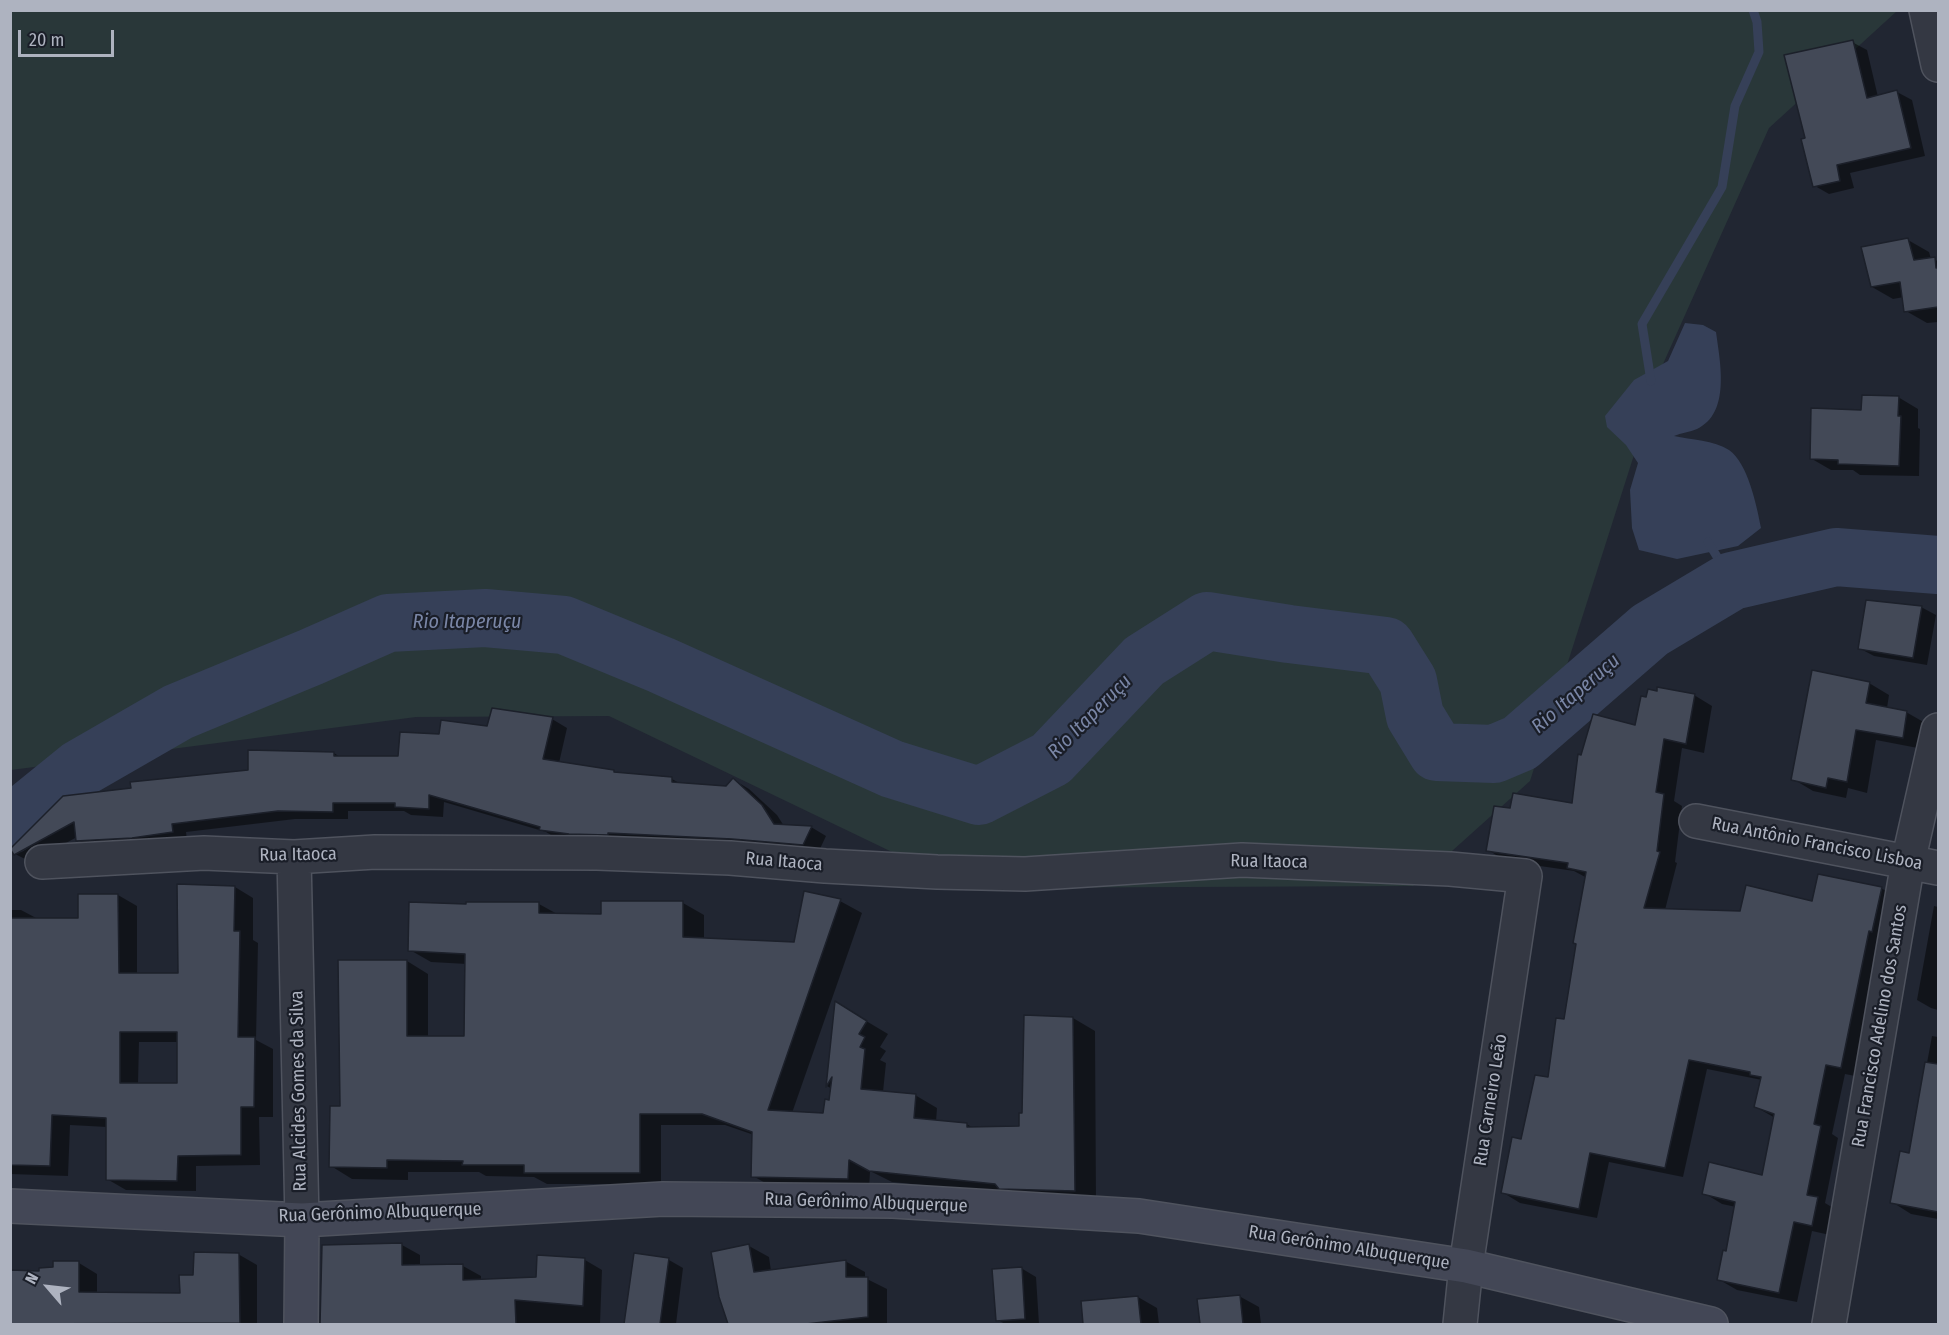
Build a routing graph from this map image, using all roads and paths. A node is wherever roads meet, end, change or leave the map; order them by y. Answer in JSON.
{"nodes":[{"id":1,"x":1926,"y":10,"type":"edge"},
{"id":2,"x":1938,"y":65,"type":"edge"},
{"id":3,"x":1938,"y":730,"type":"edge"},
{"id":4,"x":1696,"y":820,"type":"dead end"},
{"id":5,"x":294,"y":857,"type":"junction"},
{"id":6,"x":42,"y":862,"type":"dead end"},
{"id":7,"x":1923,"y":865,"type":"edge"},
{"id":8,"x":1524,"y":876,"type":"joint"},
{"id":9,"x":10,"y":1206,"type":"edge"},
{"id":10,"x":302,"y":1220,"type":"junction"},
{"id":11,"x":1466,"y":1266,"type":"junction"},
{"id":12,"x":301,"y":1324,"type":"edge"},
{"id":13,"x":1460,"y":1324,"type":"edge"},
{"id":14,"x":1711,"y":1324,"type":"edge"},
{"id":15,"x":1829,"y":1324,"type":"edge"}],
"edges":[{"from":1,"to":2,"type":"street"},
{"from":3,"to":7,"type":"street","name":"Rua Francisco Adelino dos Santos"},
{"from":4,"to":7,"type":"street","name":"Rua Antônio Francisco Lisboa"},
{"from":5,"to":6,"type":"street","name":"Rua Itaoca"},
{"from":5,"to":8,"type":"street","name":"Rua Itaoca"},
{"from":5,"to":10,"type":"street","name":"Rua Alcides Gomes da Silva"},
{"from":7,"to":15,"type":"street","name":"Rua Francisco Adelino dos Santos"},
{"from":8,"to":11,"type":"street","name":"Rua Carneiro Leão"},
{"from":9,"to":10,"type":"street","name":"Rua Gerônimo Albuquerque"},
{"from":10,"to":11,"type":"street","name":"Rua Gerônimo Albuquerque"},
{"from":10,"to":12,"type":"street","name":"Rua Alcides Gomes da Silva"},
{"from":11,"to":13,"type":"street","name":"Rua Carneiro Leão"},
{"from":11,"to":14,"type":"street","name":"Rua Gerônimo Albuquerque"}]}
